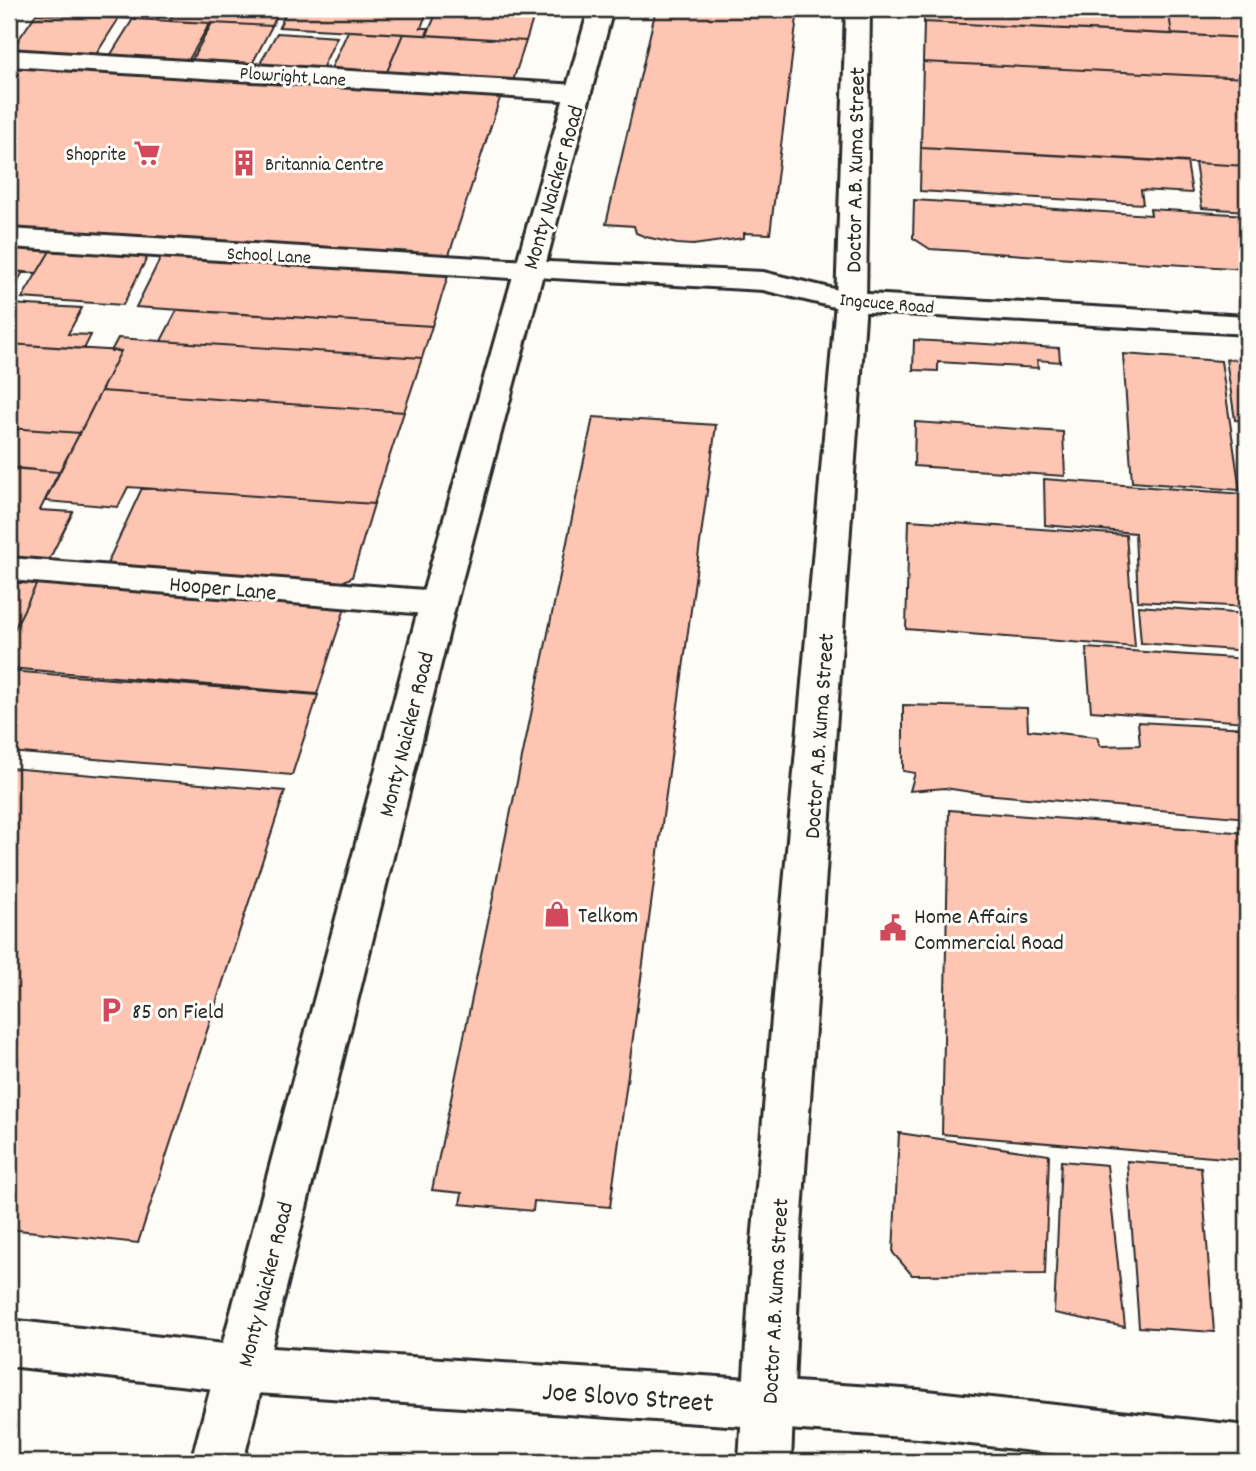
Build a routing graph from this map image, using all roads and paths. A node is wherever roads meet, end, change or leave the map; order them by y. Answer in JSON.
{"nodes":[{"id":1,"x":601,"y":9,"type":"edge"},
{"id":2,"x":858,"y":9,"type":"edge"},
{"id":3,"x":9,"y":58,"type":"edge"},
{"id":4,"x":578,"y":93,"type":"junction"},
{"id":5,"x":9,"y":238,"type":"edge"},
{"id":6,"x":528,"y":270,"type":"junction"},
{"id":7,"x":851,"y":302,"type":"junction"},
{"id":8,"x":1247,"y":325,"type":"edge"},
{"id":9,"x":9,"y":569,"type":"edge"},
{"id":10,"x":438,"y":603,"type":"junction"},
{"id":11,"x":9,"y":1343,"type":"edge"},
{"id":12,"x":243,"y":1369,"type":"junction"},
{"id":13,"x":768,"y":1404,"type":"junction"},
{"id":14,"x":1247,"y":1451,"type":"edge"},
{"id":15,"x":217,"y":1462,"type":"edge"},
{"id":16,"x":765,"y":1462,"type":"edge"}],
"edges":[{"from":1,"to":4,"type":"main road","name":"Monty Naicker Road"},
{"from":2,"to":7,"type":"main road","name":"Doctor A.B. Xuma Street"},
{"from":3,"to":4,"type":"main road","name":"Plowright Lane"},
{"from":4,"to":6,"type":"main road","name":"Monty Naicker Road"},
{"from":5,"to":6,"type":"main road","name":"School Lane"},
{"from":6,"to":7,"type":"main road","name":"Ingcuce Road"},
{"from":6,"to":10,"type":"main road","name":"Monty Naicker Road"},
{"from":7,"to":8,"type":"main road","name":"Ingcuce Road"},
{"from":7,"to":13,"type":"main road","name":"Doctor A.B. Xuma Street"},
{"from":9,"to":10,"type":"main road","name":"Hooper Lane"},
{"from":10,"to":12,"type":"main road","name":"Monty Naicker Road"},
{"from":11,"to":12,"type":"main road","name":"Joe Slovo Street"},
{"from":12,"to":13,"type":"main road","name":"Joe Slovo Street"},
{"from":12,"to":15,"type":"main road","name":"Monty Naicker Road"},
{"from":13,"to":14,"type":"main road","name":"Joe Slovo Street"},
{"from":13,"to":16,"type":"main road","name":"Doctor A.B. Xuma Street"}]}
